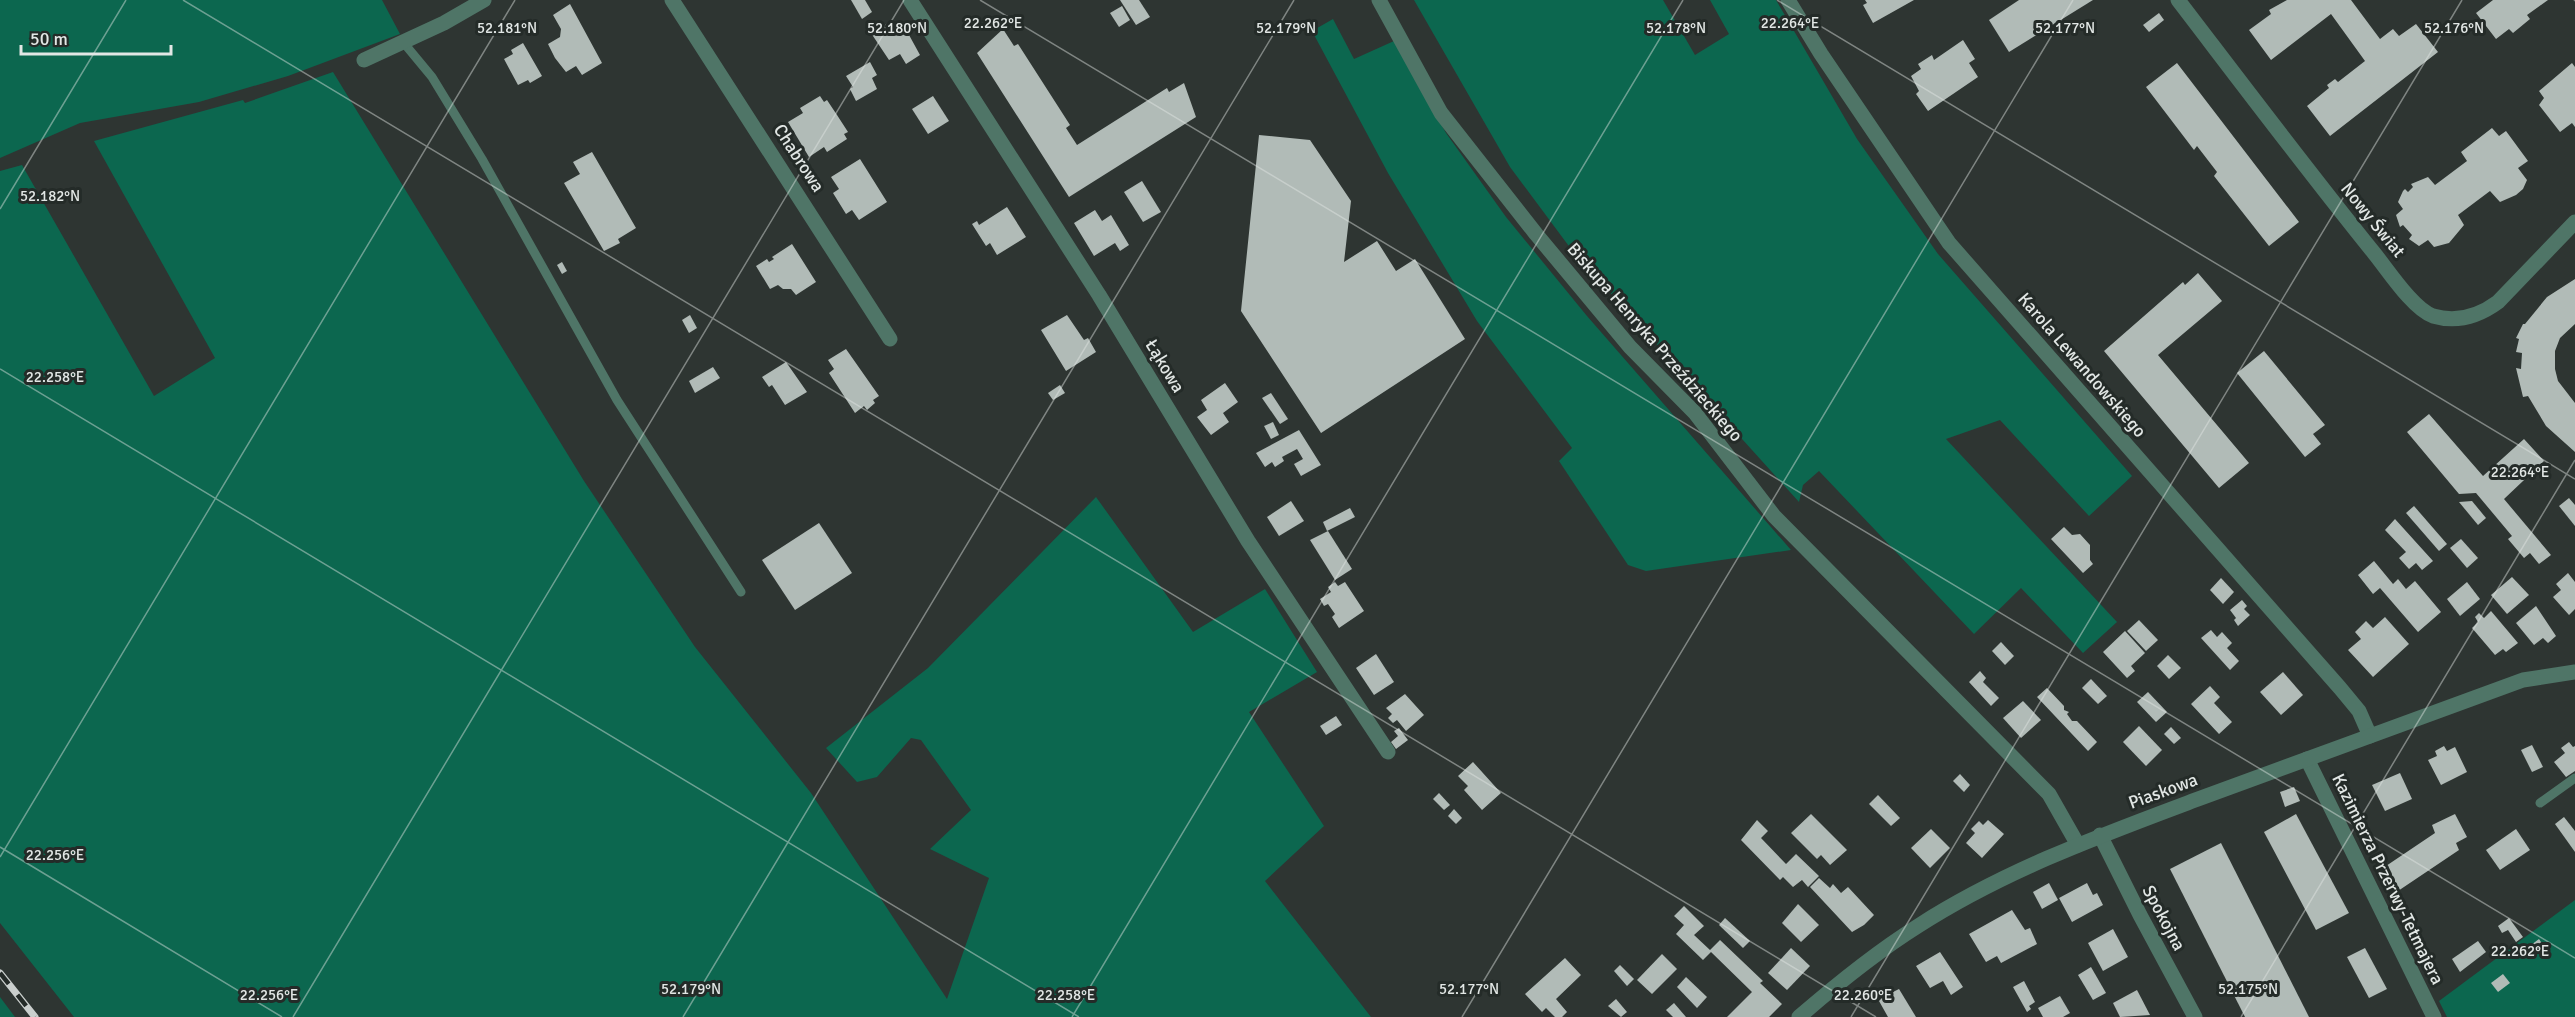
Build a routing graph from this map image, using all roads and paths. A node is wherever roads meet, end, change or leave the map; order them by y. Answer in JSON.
{"nodes":[{"id":1,"x":484,"y":0,"type":"edge"},
{"id":2,"x":672,"y":0,"type":"edge"},
{"id":3,"x":910,"y":0,"type":"edge"},
{"id":4,"x":1379,"y":0,"type":"edge"},
{"id":5,"x":1788,"y":0,"type":"edge"},
{"id":6,"x":2178,"y":0,"type":"edge"},
{"id":7,"x":403,"y":42,"type":"junction"},
{"id":8,"x":364,"y":60,"type":"dead end"},
{"id":9,"x":2575,"y":222,"type":"edge"},
{"id":10,"x":890,"y":339,"type":"dead end"},
{"id":11,"x":741,"y":592,"type":"dead end"},
{"id":12,"x":2575,"y":672,"type":"edge"},
{"id":13,"x":2370,"y":736,"type":"junction"},
{"id":14,"x":1388,"y":752,"type":"dead end"},
{"id":15,"x":2307,"y":759,"type":"junction"},
{"id":16,"x":2575,"y":778,"type":"edge"},
{"id":17,"x":2540,"y":803,"type":"dead end"},
{"id":18,"x":2100,"y":835,"type":"junction"},
{"id":19,"x":2078,"y":844,"type":"junction"},
{"id":20,"x":1799,"y":1017,"type":"edge"},
{"id":21,"x":2195,"y":1017,"type":"edge"},
{"id":22,"x":2434,"y":1017,"type":"edge"}],
"edges":[{"from":1,"to":7,"type":"street"},
{"from":2,"to":10,"type":"street","name":"Chabrowa"},
{"from":3,"to":14,"type":"street","name":"Łąkowa"},
{"from":4,"to":19,"type":"street","name":"Biskupa Henryka Przeździeckiego"},
{"from":5,"to":13,"type":"street","name":"Karola Lewandowskiego"},
{"from":6,"to":9,"type":"street","name":"Nowy Świat"},
{"from":7,"to":8,"type":"street"},
{"from":7,"to":11,"type":"lane"},
{"from":12,"to":13,"type":"street","name":"Piaskowa"},
{"from":13,"to":15,"type":"street","name":"Piaskowa"},
{"from":15,"to":18,"type":"street","name":"Piaskowa"},
{"from":15,"to":22,"type":"street","name":"Kazimierza Przerwy-Tetmajera"},
{"from":16,"to":17,"type":"lane"},
{"from":18,"to":19,"type":"street","name":"Piaskowa"},
{"from":18,"to":21,"type":"street","name":"Spokojna"},
{"from":19,"to":20,"type":"street","name":"Piaskowa"}]}
